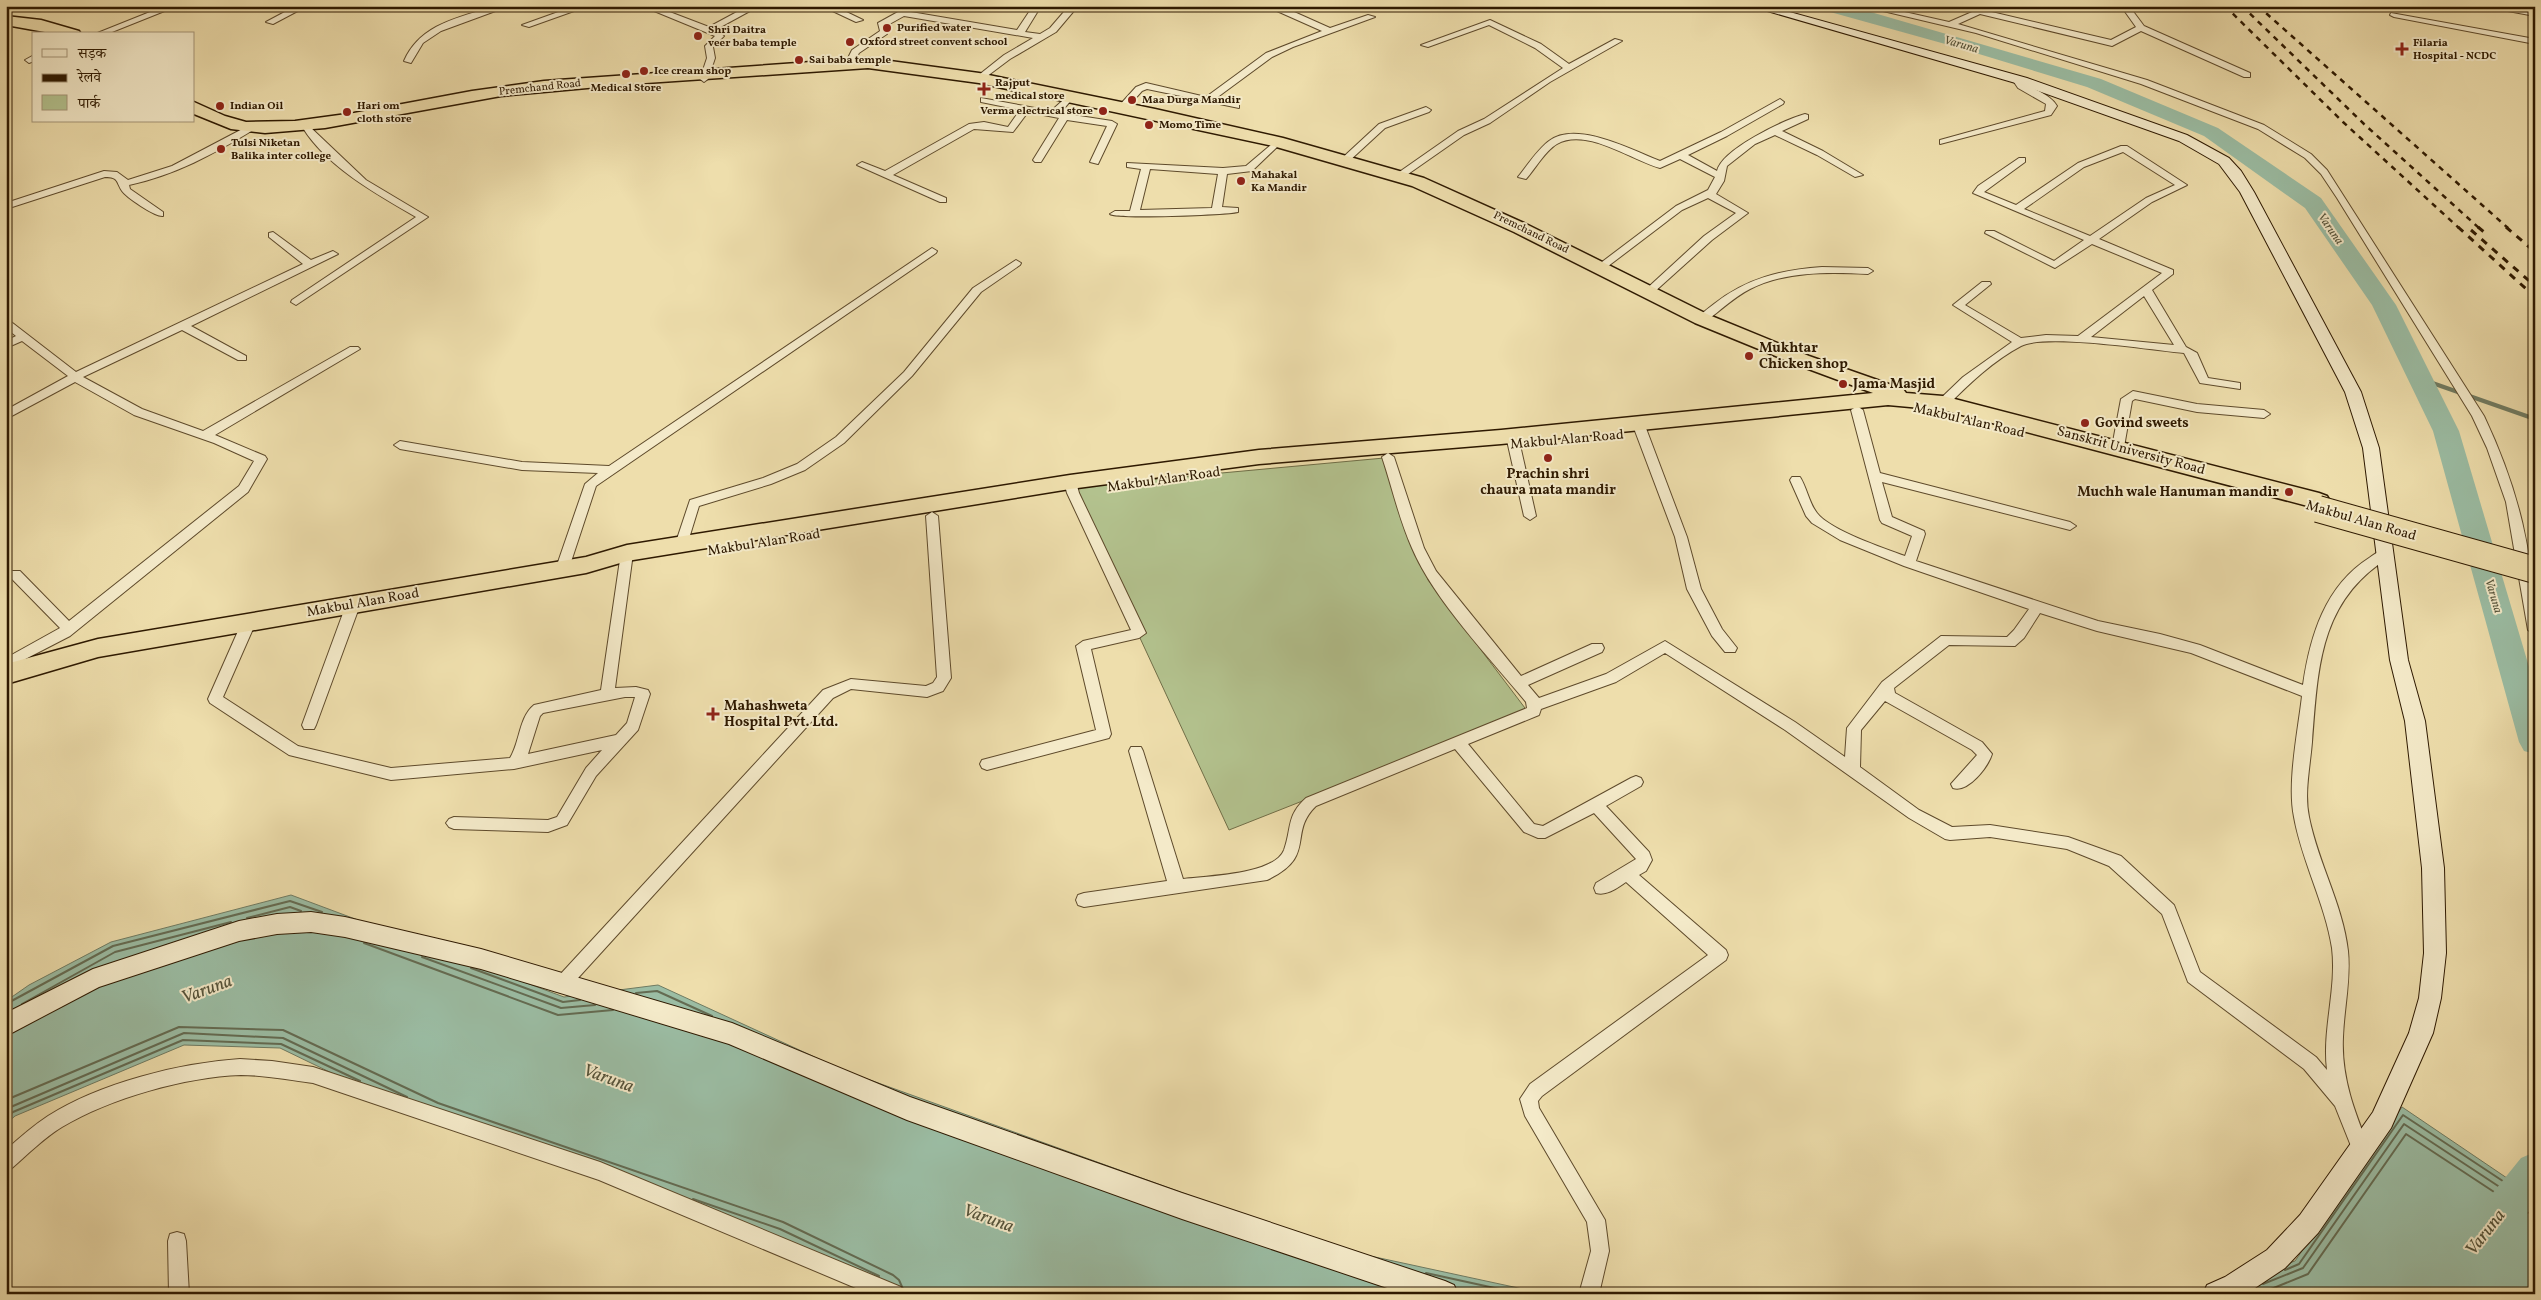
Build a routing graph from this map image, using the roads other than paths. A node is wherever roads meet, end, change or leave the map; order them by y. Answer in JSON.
{"nodes":[{"id":1,"x":173,"y":6,"type":"edge"},
{"id":2,"x":303,"y":6,"type":"edge"},
{"id":3,"x":505,"y":6,"type":"edge"},
{"id":4,"x":584,"y":6,"type":"edge"},
{"id":5,"x":646,"y":6,"type":"edge"},
{"id":6,"x":755,"y":6,"type":"edge"},
{"id":7,"x":826,"y":6,"type":"edge"},
{"id":8,"x":913,"y":6,"type":"edge"},
{"id":9,"x":1037,"y":6,"type":"edge"},
{"id":10,"x":1074,"y":6,"type":"edge"},
{"id":11,"x":1755,"y":6,"type":"edge"},
{"id":12,"x":1866,"y":6,"type":"edge"},
{"id":13,"x":2125,"y":6,"type":"edge"},
{"id":14,"x":2485,"y":6,"type":"edge"},
{"id":15,"x":2529,"y":6,"type":"edge"},
{"id":16,"x":657,"y":8,"type":"edge"},
{"id":17,"x":1280,"y":9,"type":"dead end"},
{"id":18,"x":904,"y":13,"type":"junction"},
{"id":19,"x":2535,"y":13,"type":"edge"},
{"id":20,"x":2394,"y":15,"type":"dead end"},
{"id":21,"x":1371,"y":17,"type":"dead end"},
{"id":22,"x":859,"y":20,"type":"dead end"},
{"id":23,"x":13,"y":21,"type":"edge"},
{"id":24,"x":270,"y":22,"type":"dead end"},
{"id":25,"x":1951,"y":24,"type":"junction"},
{"id":26,"x":526,"y":25,"type":"dead end"},
{"id":27,"x":2141,"y":28,"type":"junction"},
{"id":28,"x":709,"y":30,"type":"junction"},
{"id":29,"x":1328,"y":31,"type":"junction"},
{"id":30,"x":46,"y":32,"type":"edge"},
{"id":31,"x":67,"y":32,"type":"edge"},
{"id":32,"x":104,"y":32,"type":"edge"},
{"id":33,"x":1019,"y":34,"type":"junction"},
{"id":34,"x":1041,"y":37,"type":"junction"},
{"id":35,"x":1618,"y":41,"type":"dead end"},
{"id":36,"x":2535,"y":42,"type":"edge"},
{"id":37,"x":1425,"y":45,"type":"dead end"},
{"id":38,"x":408,"y":61,"type":"dead end"},
{"id":39,"x":848,"y":64,"type":"junction"},
{"id":40,"x":893,"y":66,"type":"junction"},
{"id":41,"x":1569,"y":68,"type":"junction"},
{"id":42,"x":2247,"y":75,"type":"dead end"},
{"id":43,"x":704,"y":77,"type":"junction"},
{"id":44,"x":979,"y":78,"type":"junction"},
{"id":45,"x":2016,"y":79,"type":"junction"},
{"id":46,"x":1071,"y":96,"type":"junction"},
{"id":47,"x":984,"y":100,"type":"dead end"},
{"id":48,"x":1207,"y":100,"type":"junction"},
{"id":49,"x":1780,"y":102,"type":"dead end"},
{"id":50,"x":1236,"y":106,"type":"dead end"},
{"id":51,"x":195,"y":108,"type":"edge"},
{"id":52,"x":1026,"y":109,"type":"junction"},
{"id":53,"x":1130,"y":109,"type":"junction"},
{"id":54,"x":1426,"y":110,"type":"dead end"},
{"id":55,"x":195,"y":115,"type":"edge"},
{"id":56,"x":1053,"y":115,"type":"junction"},
{"id":57,"x":1064,"y":117,"type":"junction"},
{"id":58,"x":1805,"y":117,"type":"dead end"},
{"id":59,"x":308,"y":128,"type":"junction"},
{"id":60,"x":246,"y":130,"type":"junction"},
{"id":61,"x":1774,"y":131,"type":"junction"},
{"id":62,"x":1735,"y":140,"type":"junction"},
{"id":63,"x":1943,"y":142,"type":"dead end"},
{"id":64,"x":1272,"y":146,"type":"junction"},
{"id":65,"x":1682,"y":156,"type":"junction"},
{"id":66,"x":1038,"y":160,"type":"dead end"},
{"id":67,"x":2022,"y":160,"type":"dead end"},
{"id":68,"x":1344,"y":161,"type":"junction"},
{"id":69,"x":1095,"y":162,"type":"dead end"},
{"id":70,"x":862,"y":165,"type":"dead end"},
{"id":71,"x":1130,"y":165,"type":"dead end"},
{"id":72,"x":1146,"y":166,"type":"junction"},
{"id":73,"x":1223,"y":171,"type":"junction"},
{"id":74,"x":886,"y":175,"type":"junction"},
{"id":75,"x":1720,"y":176,"type":"junction"},
{"id":76,"x":1858,"y":176,"type":"dead end"},
{"id":77,"x":1398,"y":177,"type":"junction"},
{"id":78,"x":1523,"y":177,"type":"dead end"},
{"id":79,"x":124,"y":183,"type":"junction"},
{"id":80,"x":1709,"y":194,"type":"junction"},
{"id":81,"x":943,"y":200,"type":"dead end"},
{"id":82,"x":6,"y":206,"type":"edge"},
{"id":83,"x":2017,"y":209,"type":"junction"},
{"id":84,"x":1234,"y":210,"type":"dead end"},
{"id":85,"x":1216,"y":211,"type":"junction"},
{"id":86,"x":159,"y":214,"type":"dead end"},
{"id":87,"x":1115,"y":214,"type":"dead end"},
{"id":88,"x":1134,"y":214,"type":"junction"},
{"id":89,"x":1990,"y":233,"type":"dead end"},
{"id":90,"x":273,"y":235,"type":"dead end"},
{"id":91,"x":2089,"y":240,"type":"junction"},
{"id":92,"x":932,"y":251,"type":"dead end"},
{"id":93,"x":333,"y":254,"type":"dead end"},
{"id":94,"x":1016,"y":263,"type":"dead end"},
{"id":95,"x":311,"y":265,"type":"junction"},
{"id":96,"x":1599,"y":268,"type":"junction"},
{"id":97,"x":1868,"y":271,"type":"dead end"},
{"id":98,"x":1986,"y":284,"type":"dead end"},
{"id":99,"x":2146,"y":290,"type":"junction"},
{"id":100,"x":1648,"y":292,"type":"junction"},
{"id":101,"x":296,"y":302,"type":"dead end"},
{"id":102,"x":1702,"y":319,"type":"junction"},
{"id":103,"x":6,"y":321,"type":"edge"},
{"id":104,"x":183,"y":326,"type":"junction"},
{"id":105,"x":23,"y":337,"type":"junction"},
{"id":106,"x":2081,"y":339,"type":"junction"},
{"id":107,"x":2019,"y":342,"type":"junction"},
{"id":108,"x":6,"y":345,"type":"edge"},
{"id":109,"x":354,"y":348,"type":"dead end"},
{"id":110,"x":2182,"y":349,"type":"junction"},
{"id":111,"x":242,"y":358,"type":"dead end"},
{"id":112,"x":77,"y":376,"type":"junction"},
{"id":113,"x":2236,"y":386,"type":"dead end"},
{"id":114,"x":1877,"y":399,"type":"junction"},
{"id":115,"x":1909,"y":399,"type":"junction"},
{"id":116,"x":1943,"y":403,"type":"junction"},
{"id":117,"x":1857,"y":410,"type":"junction"},
{"id":118,"x":2264,"y":414,"type":"dead end"},
{"id":119,"x":6,"y":415,"type":"edge"},
{"id":120,"x":1640,"y":428,"type":"junction"},
{"id":121,"x":205,"y":436,"type":"junction"},
{"id":122,"x":1513,"y":440,"type":"junction"},
{"id":123,"x":400,"y":445,"type":"dead end"},
{"id":124,"x":2118,"y":447,"type":"junction"},
{"id":125,"x":1388,"y":456,"type":"junction"},
{"id":126,"x":1325,"y":457,"type":"junction"},
{"id":127,"x":612,"y":470,"type":"junction"},
{"id":128,"x":1874,"y":476,"type":"junction"},
{"id":129,"x":1796,"y":480,"type":"dead end"},
{"id":130,"x":1072,"y":488,"type":"junction"},
{"id":131,"x":2318,"y":505,"type":"junction"},
{"id":132,"x":932,"y":516,"type":"junction"},
{"id":133,"x":1530,"y":516,"type":"dead end"},
{"id":134,"x":2070,"y":526,"type":"dead end"},
{"id":135,"x":681,"y":545,"type":"junction"},
{"id":136,"x":2385,"y":554,"type":"junction"},
{"id":137,"x":626,"y":559,"type":"junction"},
{"id":138,"x":2535,"y":559,"type":"edge"},
{"id":139,"x":1909,"y":562,"type":"junction"},
{"id":140,"x":574,"y":567,"type":"junction"},
{"id":141,"x":2535,"y":570,"type":"edge"},
{"id":142,"x":15,"y":574,"type":"dead end"},
{"id":143,"x":353,"y":605,"type":"junction"},
{"id":144,"x":2037,"y":607,"type":"junction"},
{"id":145,"x":249,"y":622,"type":"junction"},
{"id":146,"x":70,"y":629,"type":"junction"},
{"id":147,"x":2535,"y":630,"type":"edge"},
{"id":148,"x":170,"y":636,"type":"junction"},
{"id":149,"x":1597,"y":648,"type":"dead end"},
{"id":150,"x":1730,"y":648,"type":"dead end"},
{"id":151,"x":6,"y":664,"type":"edge"},
{"id":152,"x":6,"y":674,"type":"edge"},
{"id":153,"x":1518,"y":683,"type":"junction"},
{"id":154,"x":6,"y":687,"type":"edge"},
{"id":155,"x":1886,"y":690,"type":"junction"},
{"id":156,"x":2310,"y":693,"type":"junction"},
{"id":157,"x":607,"y":694,"type":"junction"},
{"id":158,"x":1535,"y":705,"type":"junction"},
{"id":159,"x":309,"y":725,"type":"dead end"},
{"id":160,"x":621,"y":740,"type":"junction"},
{"id":161,"x":1459,"y":744,"type":"junction"},
{"id":162,"x":1136,"y":751,"type":"dead end"},
{"id":163,"x":514,"y":763,"type":"junction"},
{"id":164,"x":987,"y":764,"type":"dead end"},
{"id":165,"x":1852,"y":770,"type":"junction"},
{"id":166,"x":1636,"y":782,"type":"dead end"},
{"id":167,"x":1958,"y":784,"type":"dead end"},
{"id":168,"x":1595,"y":804,"type":"junction"},
{"id":169,"x":454,"y":823,"type":"dead end"},
{"id":170,"x":1627,"y":874,"type":"junction"},
{"id":171,"x":1177,"y":887,"type":"junction"},
{"id":172,"x":1602,"y":888,"type":"dead end"},
{"id":173,"x":1084,"y":900,"type":"dead end"},
{"id":174,"x":562,"y":984,"type":"junction"},
{"id":175,"x":6,"y":1024,"type":"edge"},
{"id":176,"x":2342,"y":1100,"type":"junction"},
{"id":177,"x":2361,"y":1150,"type":"junction"},
{"id":178,"x":6,"y":1162,"type":"edge"},
{"id":179,"x":177,"y":1241,"type":"dead end"},
{"id":180,"x":179,"y":1294,"type":"edge"},
{"id":181,"x":894,"y":1294,"type":"edge"},
{"id":182,"x":1445,"y":1294,"type":"edge"},
{"id":183,"x":1588,"y":1294,"type":"edge"},
{"id":184,"x":2216,"y":1294,"type":"edge"}],
"edges":[{"from":1,"to":32,"type":"street"},
{"from":2,"to":24,"type":"street"},
{"from":3,"to":38,"type":"street"},
{"from":4,"to":26,"type":"street"},
{"from":5,"to":16,"type":"street"},
{"from":6,"to":28,"type":"street"},
{"from":7,"to":22,"type":"street"},
{"from":8,"to":18,"type":"street"},
{"from":9,"to":33,"type":"street"},
{"from":10,"to":34,"type":"street"},
{"from":11,"to":45,"type":"street"},
{"from":12,"to":25,"type":"street"},
{"from":13,"to":27,"type":"street"},
{"from":14,"to":19,"type":"street"},
{"from":15,"to":19,"type":"highway"},
{"from":16,"to":28,"type":"street"},
{"from":17,"to":29,"type":"street"},
{"from":18,"to":33,"type":"street"},
{"from":18,"to":39,"type":"street"},
{"from":20,"to":36,"type":"street"},
{"from":21,"to":29,"type":"street"},
{"from":23,"to":30,"type":"highway"},
{"from":23,"to":31,"type":"highway"},
{"from":25,"to":27,"type":"street"},
{"from":25,"to":147,"type":"street"},
{"from":27,"to":42,"type":"street"},
{"from":28,"to":43,"type":"street"},
{"from":29,"to":48,"type":"street"},
{"from":33,"to":34,"type":"street"},
{"from":34,"to":44,"type":"street"},
{"from":35,"to":41,"type":"street"},
{"from":37,"to":41,"type":"street"},
{"from":39,"to":40,"type":"highway","name":"Premchand Road"},
{"from":39,"to":43,"type":"highway","name":"Premchand Road"},
{"from":40,"to":43,"type":"highway","name":"Premchand Road"},
{"from":40,"to":44,"type":"highway","name":"Premchand Road"},
{"from":41,"to":77,"type":"street"},
{"from":43,"to":59,"type":"highway","name":"Premchand Road"},
{"from":43,"to":60,"type":"highway","name":"Premchand Road"},
{"from":44,"to":46,"type":"highway","name":"Premchand Road"},
{"from":45,"to":63,"type":"street"},
{"from":45,"to":136,"type":"street"},
{"from":46,"to":53,"type":"highway","name":"Premchand Road"},
{"from":46,"to":56,"type":"street"},
{"from":47,"to":52,"type":"street"},
{"from":48,"to":50,"type":"street"},
{"from":48,"to":53,"type":"street"},
{"from":49,"to":62,"type":"street"},
{"from":51,"to":60,"type":"highway","name":"Premchand Road"},
{"from":52,"to":56,"type":"street"},
{"from":52,"to":74,"type":"street"},
{"from":53,"to":64,"type":"highway","name":"Premchand Road"},
{"from":53,"to":68,"type":"highway","name":"Premchand Road"},
{"from":54,"to":68,"type":"street"},
{"from":55,"to":60,"type":"highway","name":"Premchand Road"},
{"from":56,"to":57,"type":"street"},
{"from":57,"to":66,"type":"street"},
{"from":57,"to":69,"type":"street"},
{"from":58,"to":61,"type":"street"},
{"from":59,"to":60,"type":"highway","name":"Premchand Road"},
{"from":59,"to":101,"type":"street"},
{"from":60,"to":79,"type":"street"},
{"from":61,"to":62,"type":"street"},
{"from":61,"to":76,"type":"street"},
{"from":62,"to":65,"type":"street"},
{"from":62,"to":75,"type":"street"},
{"from":64,"to":73,"type":"street"},
{"from":64,"to":114,"type":"highway","name":"Premchand Road"},
{"from":65,"to":75,"type":"street"},
{"from":65,"to":78,"type":"street"},
{"from":67,"to":83,"type":"street"},
{"from":68,"to":77,"type":"highway","name":"Premchand Road"},
{"from":70,"to":74,"type":"street"},
{"from":71,"to":72,"type":"street"},
{"from":72,"to":73,"type":"street"},
{"from":72,"to":88,"type":"street"},
{"from":73,"to":85,"type":"street"},
{"from":74,"to":81,"type":"street"},
{"from":75,"to":80,"type":"street"},
{"from":77,"to":96,"type":"highway","name":"Premchand Road"},
{"from":79,"to":82,"type":"street"},
{"from":79,"to":86,"type":"street"},
{"from":80,"to":96,"type":"street"},
{"from":80,"to":100,"type":"street"},
{"from":83,"to":91,"type":"street"},
{"from":83,"to":91,"type":"street"},
{"from":84,"to":85,"type":"street"},
{"from":85,"to":88,"type":"street"},
{"from":87,"to":88,"type":"street"},
{"from":89,"to":91,"type":"street"},
{"from":90,"to":95,"type":"street"},
{"from":91,"to":99,"type":"street"},
{"from":92,"to":127,"type":"street"},
{"from":93,"to":95,"type":"street"},
{"from":94,"to":135,"type":"street"},
{"from":95,"to":104,"type":"street"},
{"from":96,"to":100,"type":"highway","name":"Premchand Road"},
{"from":97,"to":102,"type":"street"},
{"from":98,"to":107,"type":"street"},
{"from":99,"to":106,"type":"street"},
{"from":99,"to":110,"type":"street"},
{"from":100,"to":102,"type":"highway","name":"Premchand Road"},
{"from":102,"to":115,"type":"highway","name":"Premchand Road"},
{"from":103,"to":105,"type":"street"},
{"from":104,"to":111,"type":"street"},
{"from":104,"to":112,"type":"street"},
{"from":105,"to":108,"type":"street"},
{"from":105,"to":112,"type":"street"},
{"from":106,"to":107,"type":"street"},
{"from":106,"to":110,"type":"street"},
{"from":107,"to":116,"type":"street"},
{"from":109,"to":121,"type":"street"},
{"from":110,"to":113,"type":"street"},
{"from":112,"to":119,"type":"street"},
{"from":112,"to":121,"type":"street"},
{"from":114,"to":115,"type":"highway","name":"Makbul Alan Road"},
{"from":114,"to":120,"type":"highway","name":"Makbul Alan Road"},
{"from":115,"to":116,"type":"highway","name":"Makbul Alan Road"},
{"from":116,"to":124,"type":"highway","name":"Sanskrit University Road"},
{"from":117,"to":120,"type":"highway","name":"Makbul Alan Road"},
{"from":117,"to":128,"type":"street"},
{"from":117,"to":131,"type":"highway","name":"Makbul Alan Road"},
{"from":118,"to":124,"type":"street"},
{"from":120,"to":122,"type":"highway","name":"Makbul Alan Road"},
{"from":120,"to":150,"type":"street"},
{"from":121,"to":146,"type":"street"},
{"from":122,"to":125,"type":"highway","name":"Makbul Alan Road"},
{"from":122,"to":126,"type":"highway","name":"Makbul Alan Road"},
{"from":122,"to":133,"type":"street"},
{"from":123,"to":127,"type":"street"},
{"from":124,"to":131,"type":"highway","name":"Sanskrit University Road"},
{"from":125,"to":126,"type":"highway","name":"Makbul Alan Road"},
{"from":125,"to":153,"type":"street"},
{"from":126,"to":130,"type":"highway","name":"Makbul Alan Road"},
{"from":127,"to":140,"type":"street"},
{"from":128,"to":134,"type":"street"},
{"from":128,"to":139,"type":"street"},
{"from":129,"to":139,"type":"street"},
{"from":130,"to":132,"type":"highway","name":"Makbul Alan Road"},
{"from":130,"to":135,"type":"highway","name":"Makbul Alan Road"},
{"from":130,"to":164,"type":"street"},
{"from":131,"to":138,"type":"highway"},
{"from":131,"to":141,"type":"highway","name":"Makbul Alan Road","bridge":true},
{"from":132,"to":137,"type":"highway","name":"Makbul Alan Road"},
{"from":132,"to":174,"type":"street"},
{"from":135,"to":137,"type":"highway","name":"Makbul Alan Road"},
{"from":136,"to":156,"type":"street"},
{"from":136,"to":177,"type":"street"},
{"from":137,"to":140,"type":"highway","name":"Makbul Alan Road"},
{"from":137,"to":157,"type":"street"},
{"from":139,"to":144,"type":"street"},
{"from":140,"to":143,"type":"highway","name":"Makbul Alan Road"},
{"from":142,"to":146,"type":"street"},
{"from":143,"to":145,"type":"highway","name":"Makbul Alan Road"},
{"from":143,"to":159,"type":"street"},
{"from":144,"to":155,"type":"street"},
{"from":144,"to":156,"type":"street"},
{"from":145,"to":148,"type":"highway","name":"Makbul Alan Road"},
{"from":145,"to":163,"type":"street"},
{"from":146,"to":151,"type":"street"},
{"from":148,"to":152,"type":"highway","name":"Makbul Alan Road"},
{"from":148,"to":154,"type":"highway","name":"Makbul Alan Road"},
{"from":149,"to":153,"type":"street"},
{"from":153,"to":158,"type":"street"},
{"from":155,"to":165,"type":"street"},
{"from":155,"to":167,"type":"street"},
{"from":156,"to":176,"type":"street"},
{"from":157,"to":160,"type":"street"},
{"from":157,"to":163,"type":"street"},
{"from":158,"to":161,"type":"street"},
{"from":158,"to":165,"type":"street"},
{"from":160,"to":163,"type":"street"},
{"from":160,"to":169,"type":"street"},
{"from":161,"to":168,"type":"street"},
{"from":161,"to":171,"type":"street"},
{"from":162,"to":171,"type":"street"},
{"from":165,"to":176,"type":"street"},
{"from":166,"to":168,"type":"street"},
{"from":168,"to":170,"type":"street"},
{"from":170,"to":172,"type":"street"},
{"from":170,"to":183,"type":"street"},
{"from":171,"to":173,"type":"street"},
{"from":174,"to":175,"type":"street"},
{"from":174,"to":182,"type":"street"},
{"from":176,"to":177,"type":"street"},
{"from":177,"to":184,"type":"street"},
{"from":178,"to":181,"type":"street"},
{"from":179,"to":180,"type":"street"}]}
